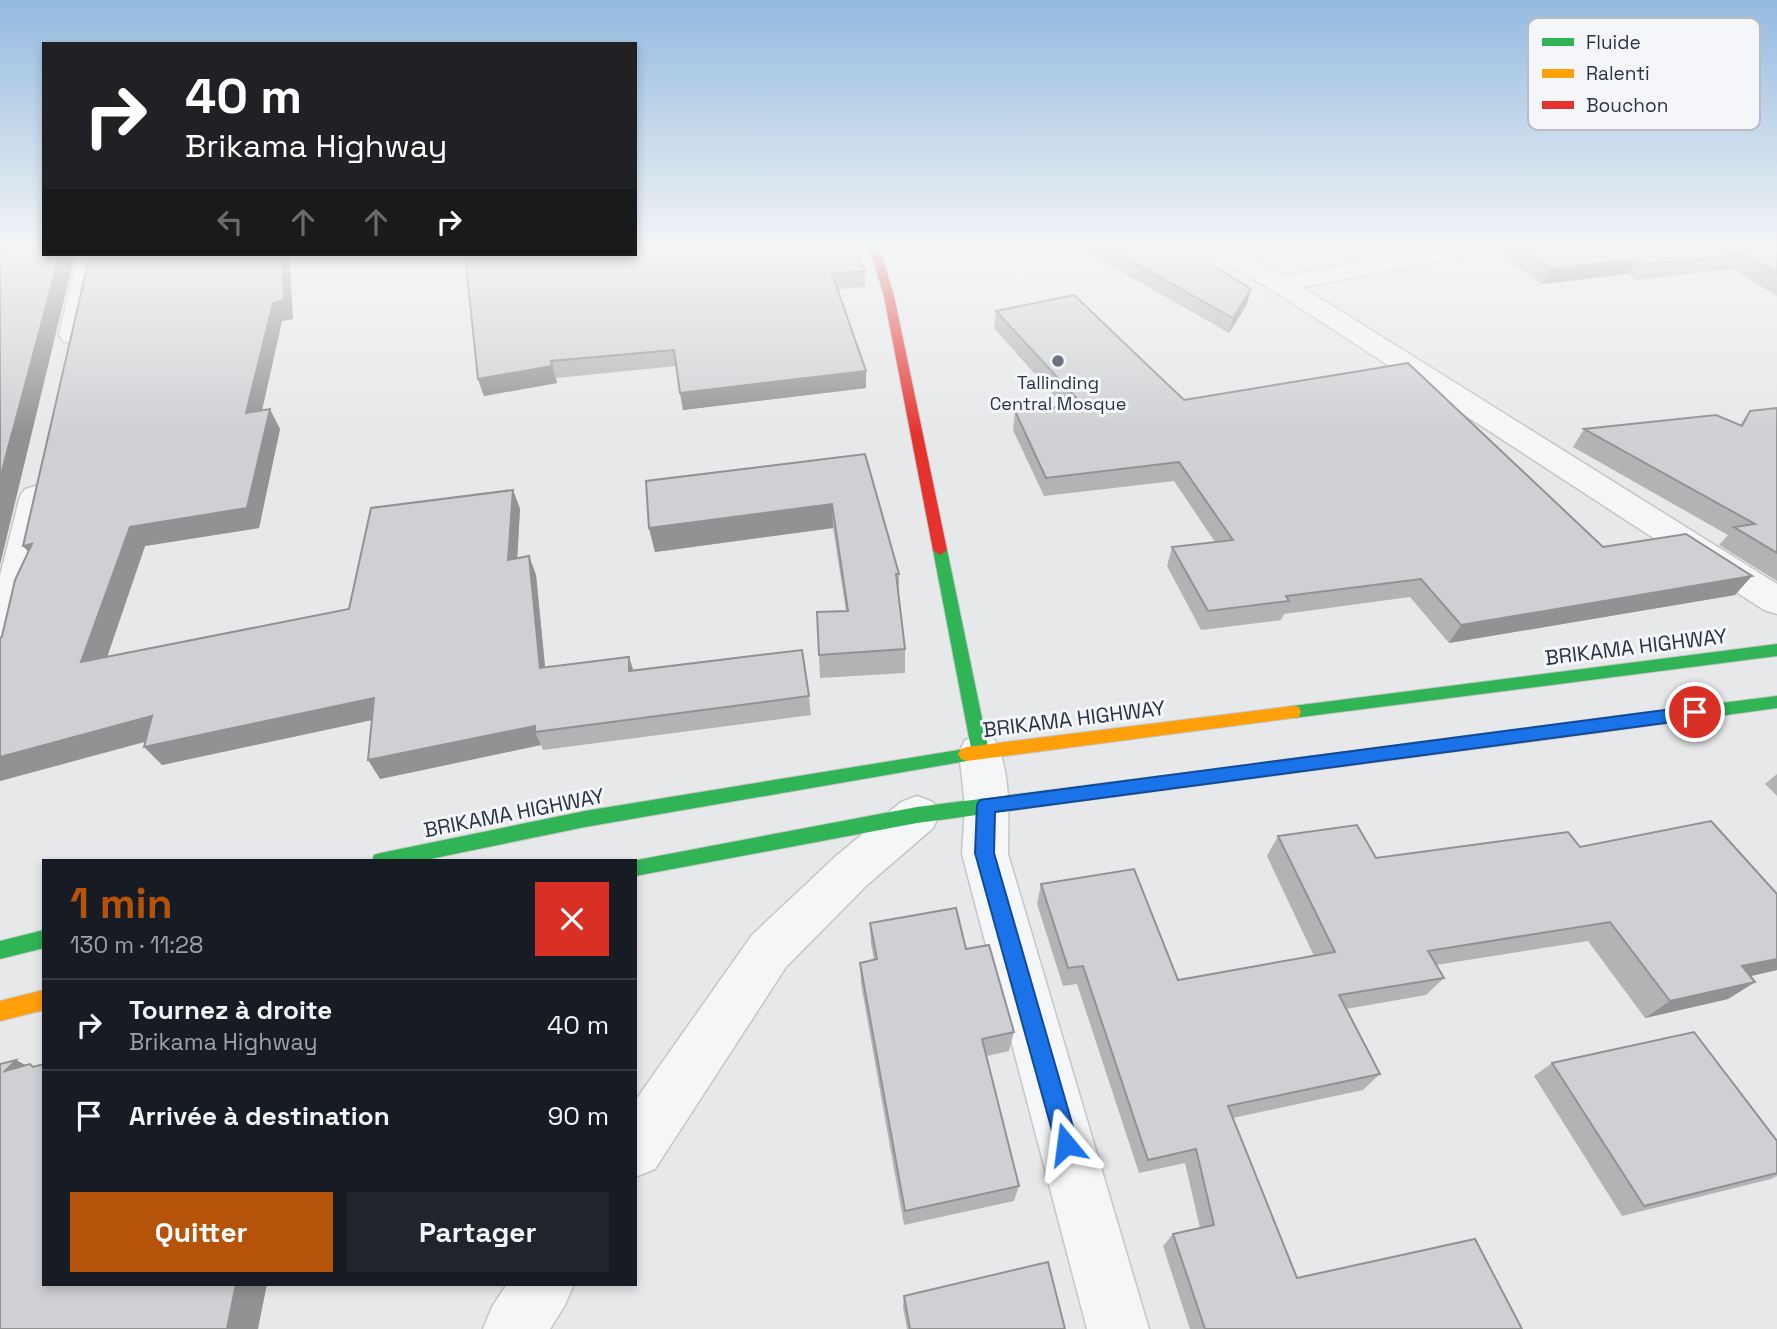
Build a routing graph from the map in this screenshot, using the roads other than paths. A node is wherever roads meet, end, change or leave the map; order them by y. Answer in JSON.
{"nodes":[{"id":1,"x":77,"y":311,"type":"edge"},
{"id":2,"x":892,"y":311,"type":"edge"},
{"id":3,"x":1322,"y":311,"type":"edge"},
{"id":4,"x":66,"y":360,"type":"edge"},
{"id":5,"x":42,"y":467,"type":"edge"},
{"id":6,"x":1777,"y":601,"type":"edge"},
{"id":7,"x":1777,"y":650,"type":"edge"},
{"id":8,"x":0,"y":654,"type":"edge"},
{"id":9,"x":1777,"y":702,"type":"edge"},
{"id":10,"x":980,"y":752,"type":"junction"},
{"id":11,"x":986,"y":805,"type":"junction"},
{"id":12,"x":917,"y":815,"type":"junction"},
{"id":13,"x":391,"y":859,"type":"edge"},
{"id":14,"x":637,"y":868,"type":"edge"},
{"id":15,"x":42,"y":940,"type":"edge"},
{"id":16,"x":0,"y":950,"type":"edge"},
{"id":17,"x":42,"y":1000,"type":"edge"},
{"id":18,"x":0,"y":1011,"type":"edge"},
{"id":19,"x":637,"y":1146,"type":"edge"},
{"id":20,"x":543,"y":1286,"type":"edge"},
{"id":21,"x":514,"y":1329,"type":"edge"},
{"id":22,"x":1118,"y":1329,"type":"edge"}],
"edges":[{"from":1,"to":4,"type":"street"},
{"from":2,"to":10,"type":"main road"},
{"from":3,"to":6,"type":"street"},
{"from":5,"to":8,"type":"street"},
{"from":7,"to":10,"type":"main road","name":"BRIKAMA HIGHWAY"},
{"from":9,"to":11,"type":"main road"},
{"from":10,"to":11,"type":"street"},
{"from":10,"to":13,"type":"main road","name":"BRIKAMA HIGHWAY"},
{"from":11,"to":12,"type":"main road"},
{"from":11,"to":22,"type":"street"},
{"from":12,"to":14,"type":"main road"},
{"from":12,"to":19,"type":"street"},
{"from":15,"to":16,"type":"main road"},
{"from":17,"to":18,"type":"main road"},
{"from":20,"to":21,"type":"street"}]}
